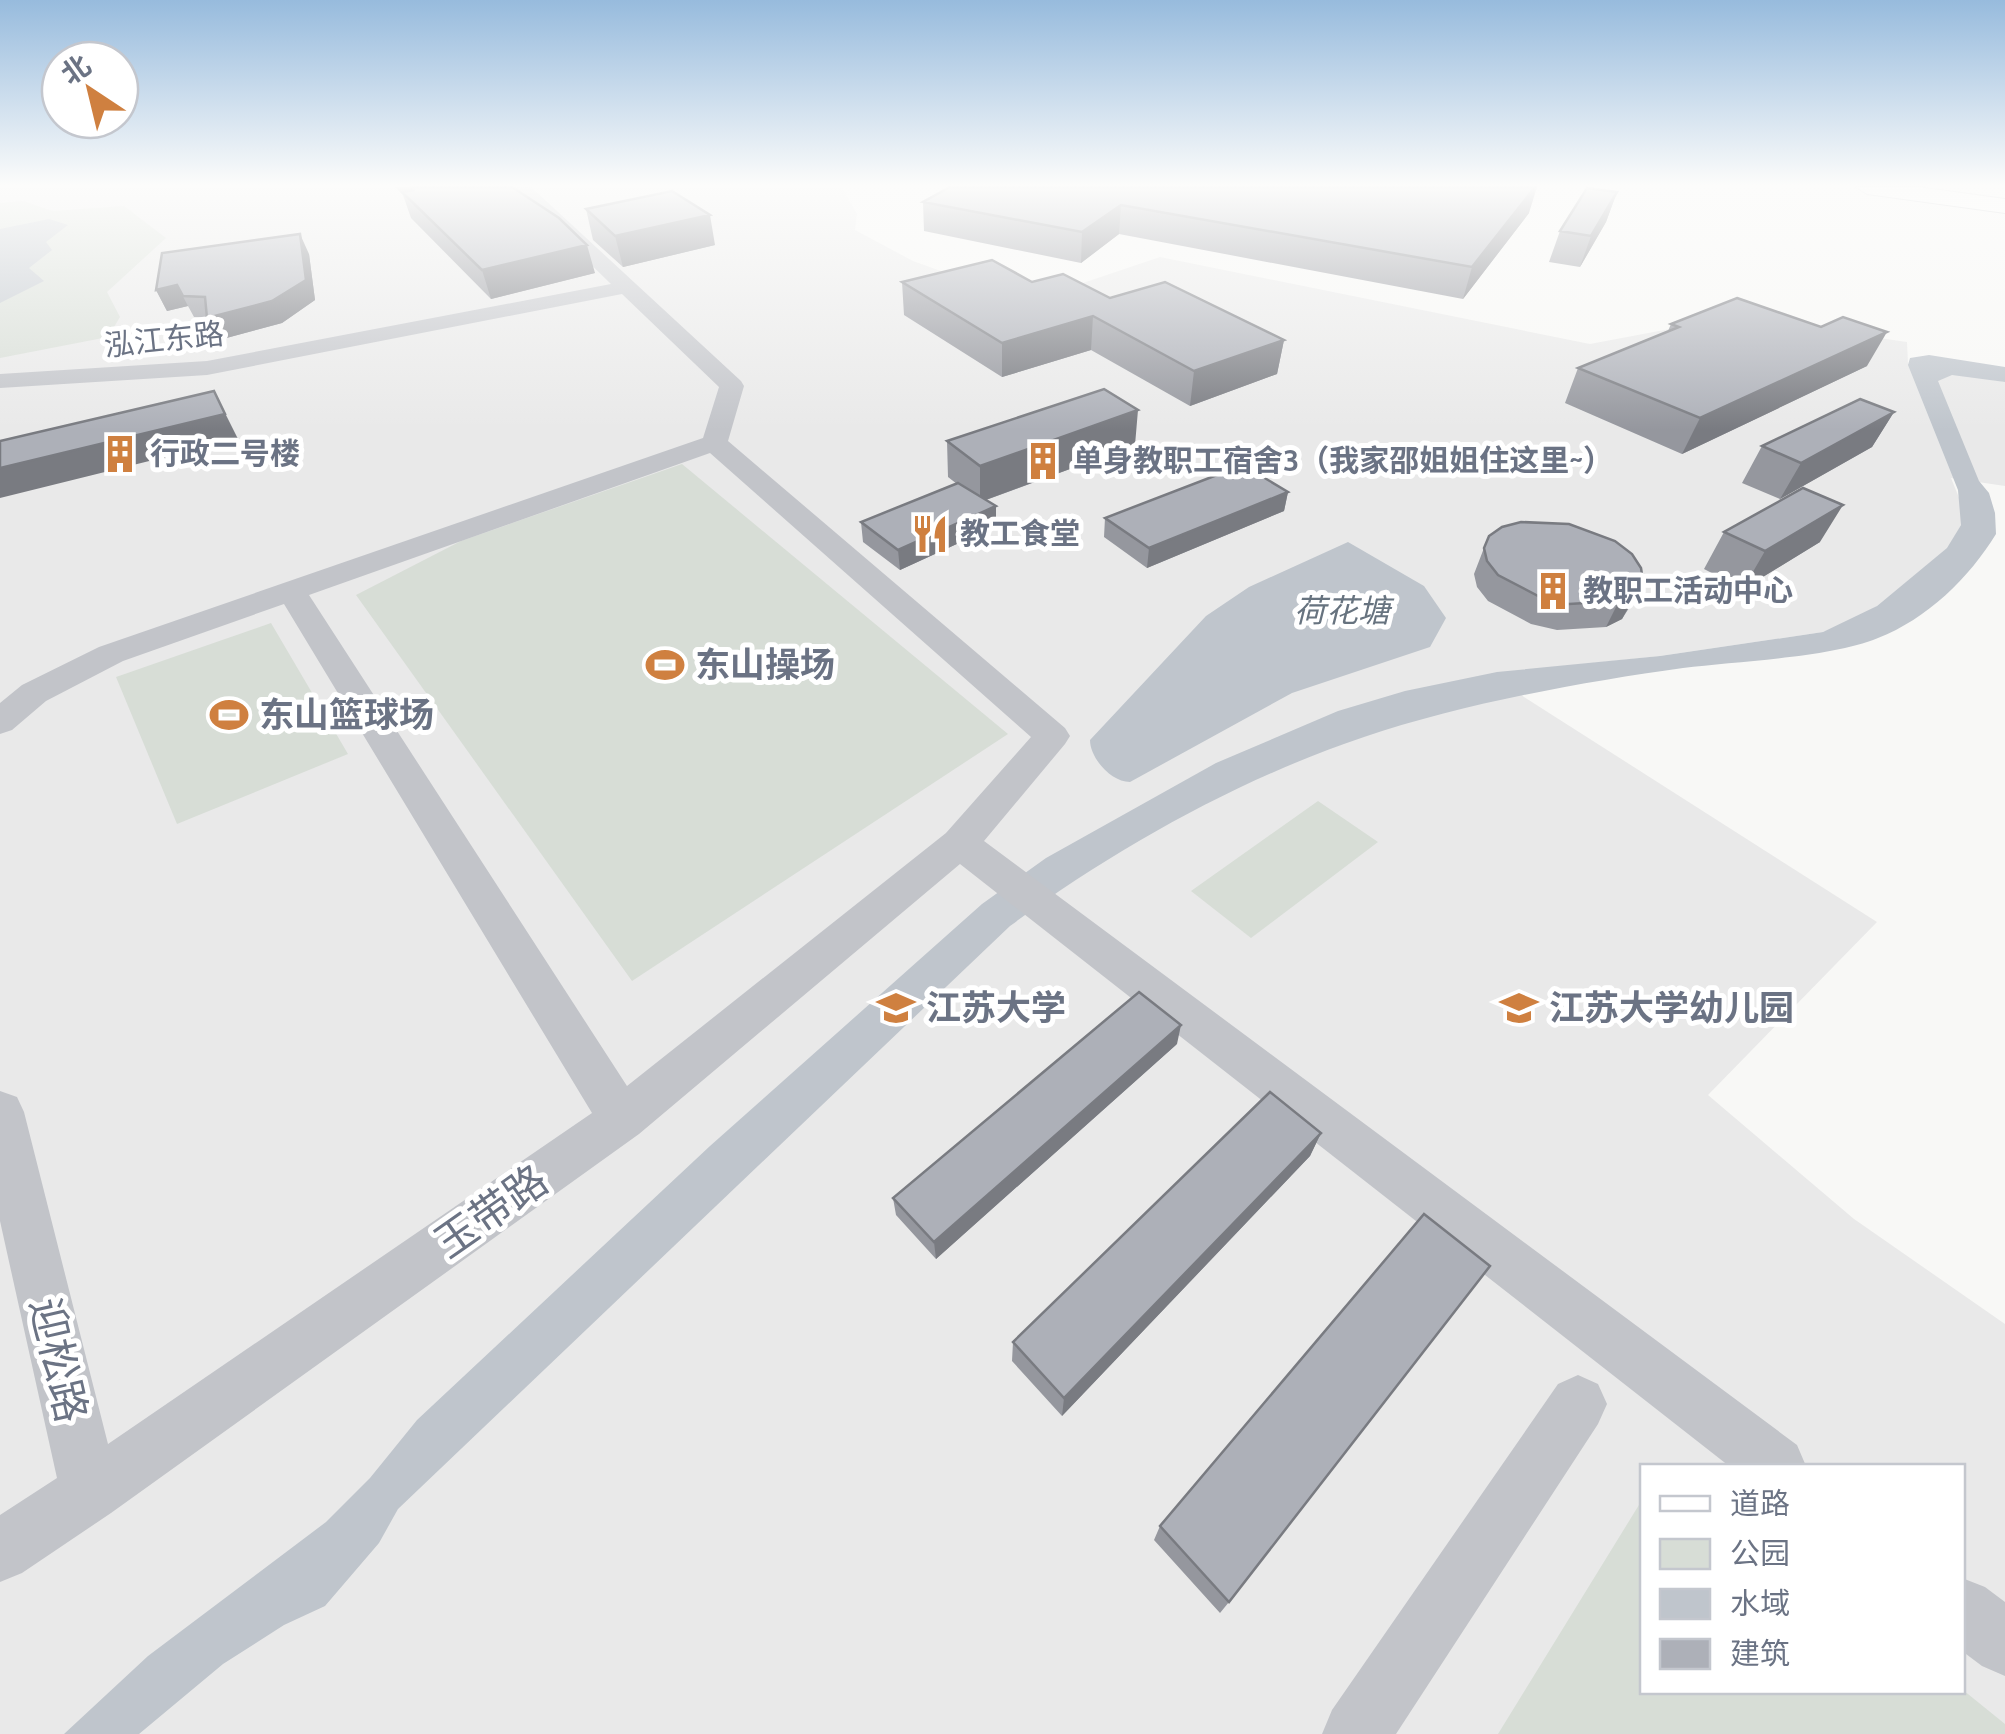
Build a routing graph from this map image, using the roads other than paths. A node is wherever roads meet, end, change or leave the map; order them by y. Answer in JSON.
{"nodes":[{"id":1,"x":607,"y":268,"type":"edge"},
{"id":2,"x":628,"y":287,"type":"junction"},
{"id":3,"x":0,"y":381,"type":"edge"},
{"id":4,"x":714,"y":443,"type":"junction"},
{"id":5,"x":290,"y":592,"type":"junction"},
{"id":6,"x":0,"y":722,"type":"edge"},
{"id":7,"x":960,"y":843,"type":"junction"},
{"id":8,"x":0,"y":1112,"type":"edge"},
{"id":9,"x":622,"y":1119,"type":"junction"},
{"id":10,"x":1578,"y":1404,"type":"dead end"},
{"id":11,"x":1773,"y":1464,"type":"edge"},
{"id":12,"x":90,"y":1492,"type":"junction"},
{"id":13,"x":0,"y":1550,"type":"edge"},
{"id":14,"x":1965,"y":1612,"type":"edge"},
{"id":15,"x":2005,"y":1643,"type":"edge"},
{"id":16,"x":1356,"y":1734,"type":"edge"}],
"edges":[{"from":1,"to":2,"type":"street"},
{"from":2,"to":3,"type":"street","name":"泓江东路"},
{"from":2,"to":4,"type":"street"},
{"from":4,"to":5,"type":"street"},
{"from":4,"to":7,"type":"street","name":"玉带路"},
{"from":5,"to":6,"type":"street"},
{"from":5,"to":9,"type":"street"},
{"from":7,"to":9,"type":"street","name":"玉带路"},
{"from":7,"to":11,"type":"street"},
{"from":8,"to":12,"type":"street","name":"迎松路"},
{"from":9,"to":12,"type":"street","name":"玉带路"},
{"from":10,"to":16,"type":"street"},
{"from":12,"to":13,"type":"street","name":"玉带路"},
{"from":14,"to":15,"type":"street"}]}
